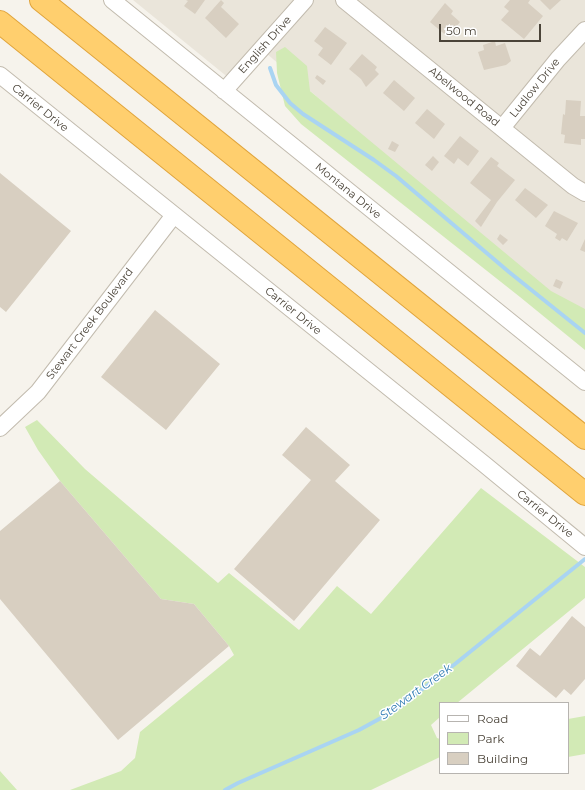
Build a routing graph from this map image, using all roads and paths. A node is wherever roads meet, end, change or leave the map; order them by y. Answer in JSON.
{"nodes":[{"id":1,"x":42,"y":0,"type":"edge"},
{"id":2,"x":112,"y":0,"type":"edge"},
{"id":3,"x":305,"y":0,"type":"edge"},
{"id":4,"x":344,"y":0,"type":"edge"},
{"id":5,"x":0,"y":22,"type":"edge"},
{"id":6,"x":585,"y":30,"type":"edge"},
{"id":7,"x":0,"y":75,"type":"edge"},
{"id":8,"x":224,"y":91,"type":"junction"},
{"id":9,"x":502,"y":128,"type":"junction"},
{"id":10,"x":585,"y":194,"type":"edge"},
{"id":11,"x":174,"y":215,"type":"junction"},
{"id":12,"x":585,"y":382,"type":"edge"},
{"id":13,"x":0,"y":428,"type":"edge"},
{"id":14,"x":585,"y":438,"type":"edge"},
{"id":15,"x":585,"y":494,"type":"edge"},
{"id":16,"x":585,"y":547,"type":"edge"}],
"edges":[{"from":1,"to":14,"type":"highway"},
{"from":2,"to":8,"type":"street","name":"Montana Drive"},
{"from":3,"to":8,"type":"street","name":"English Drive"},
{"from":4,"to":9,"type":"street","name":"Abelwood Road"},
{"from":5,"to":15,"type":"highway"},
{"from":6,"to":9,"type":"street","name":"Ludlow Drive"},
{"from":7,"to":11,"type":"street","name":"Carrier Drive"},
{"from":8,"to":12,"type":"street","name":"Montana Drive"},
{"from":9,"to":10,"type":"street","name":"Abelwood Road"},
{"from":11,"to":13,"type":"street","name":"Stewart Creek Boulevard"},
{"from":11,"to":16,"type":"street","name":"Carrier Drive"}]}
